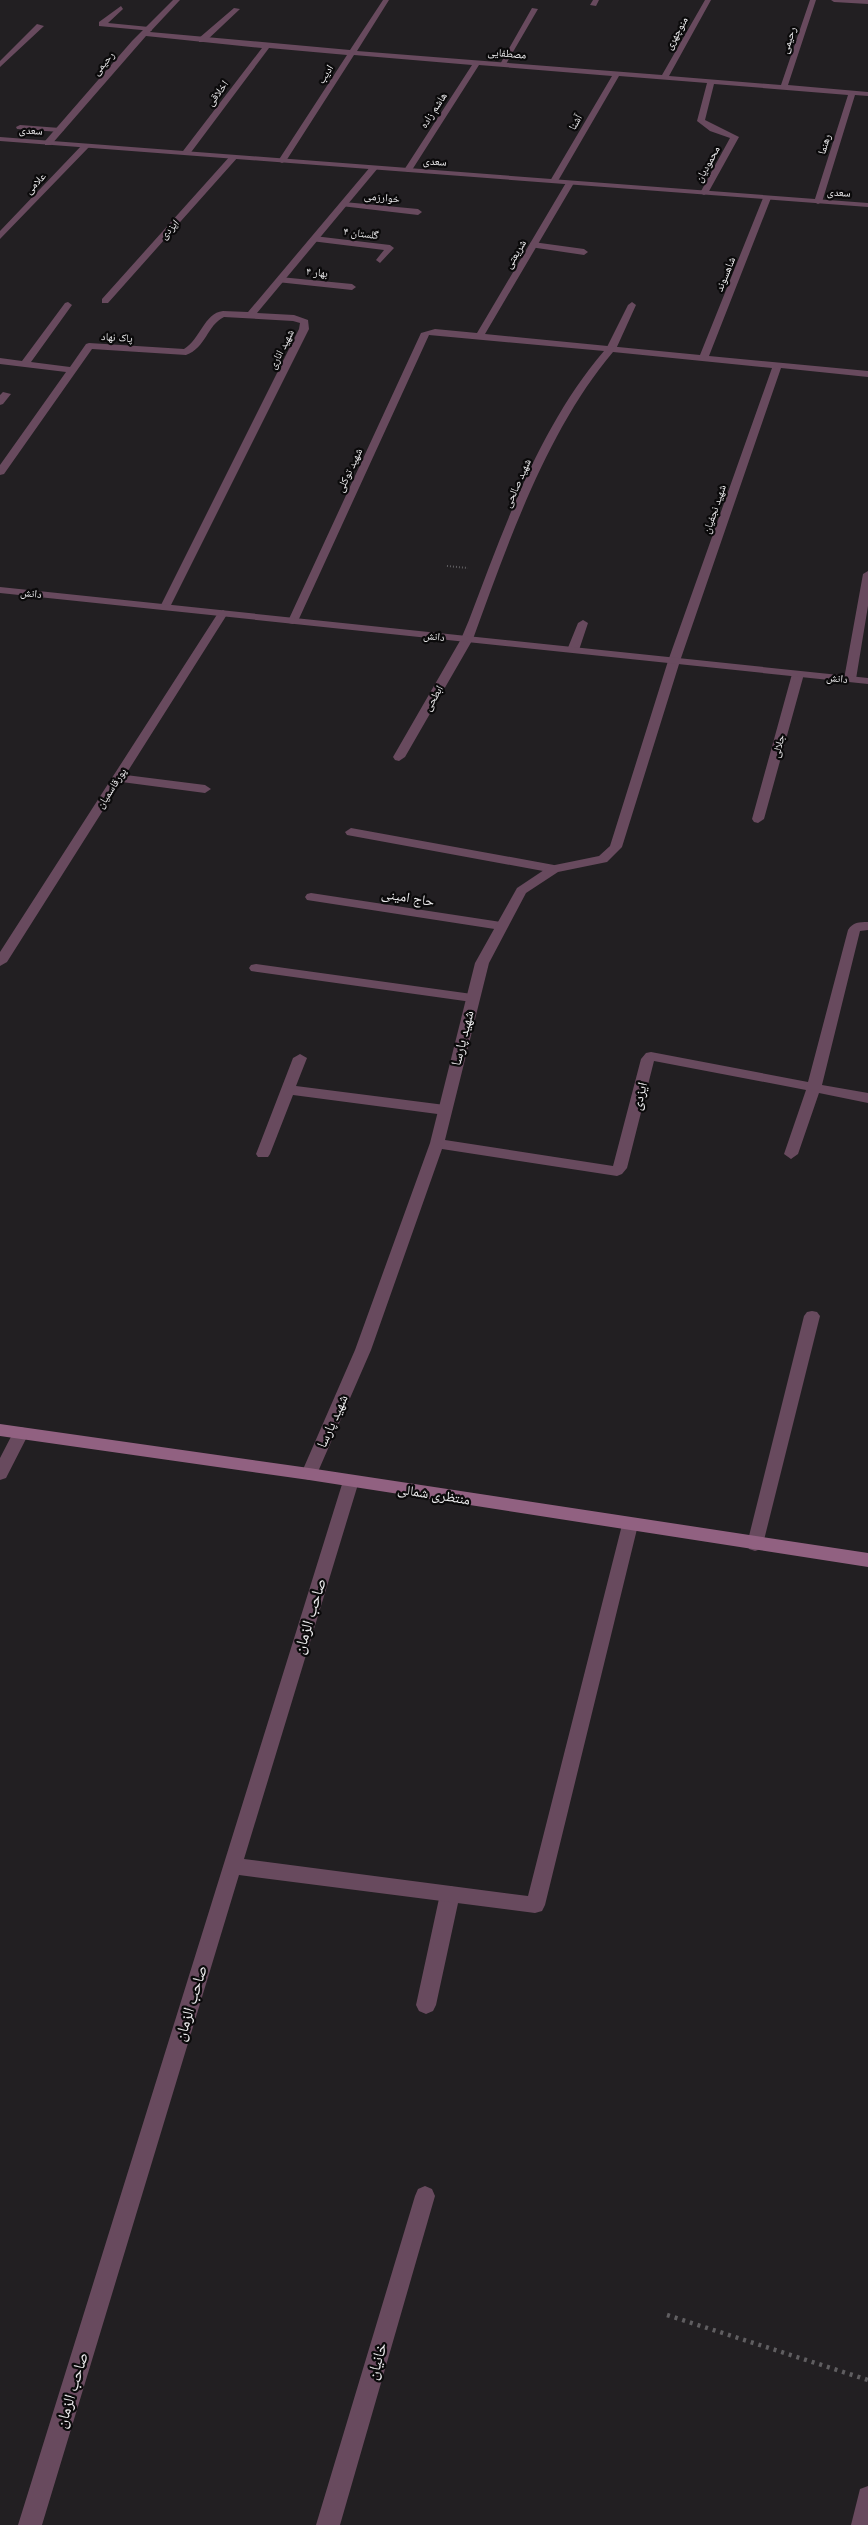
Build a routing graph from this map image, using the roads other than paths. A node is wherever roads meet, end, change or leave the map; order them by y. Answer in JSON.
{"nodes":[{"id":1,"x":178,"y":0,"type":"edge"},
{"id":2,"x":386,"y":0,"type":"edge"},
{"id":3,"x":708,"y":0,"type":"edge"},
{"id":4,"x":813,"y":0,"type":"edge"},
{"id":5,"x":834,"y":0,"type":"edge"},
{"id":6,"x":867,"y":1,"type":"edge"},
{"id":7,"x":121,"y":8,"type":"dead end"},
{"id":8,"x":236,"y":9,"type":"dead end"},
{"id":9,"x":534,"y":9,"type":"dead end"},
{"id":10,"x":40,"y":26,"type":"dead end"},
{"id":11,"x":147,"y":31,"type":"junction"},
{"id":12,"x":202,"y":40,"type":"junction"},
{"id":13,"x":267,"y":46,"type":"junction"},
{"id":14,"x":352,"y":52,"type":"junction"},
{"id":15,"x":477,"y":62,"type":"junction"},
{"id":16,"x":502,"y":64,"type":"junction"},
{"id":17,"x":0,"y":66,"type":"edge"},
{"id":18,"x":617,"y":74,"type":"junction"},
{"id":19,"x":664,"y":78,"type":"junction"},
{"id":20,"x":710,"y":81,"type":"junction"},
{"id":21,"x":784,"y":88,"type":"junction"},
{"id":22,"x":852,"y":93,"type":"junction"},
{"id":23,"x":868,"y":94,"type":"edge"},
{"id":24,"x":20,"y":127,"type":"dead end"},
{"id":25,"x":60,"y":130,"type":"junction"},
{"id":26,"x":0,"y":139,"type":"edge"},
{"id":27,"x":48,"y":143,"type":"junction"},
{"id":28,"x":86,"y":146,"type":"junction"},
{"id":29,"x":186,"y":153,"type":"junction"},
{"id":30,"x":234,"y":157,"type":"junction"},
{"id":31,"x":282,"y":160,"type":"junction"},
{"id":32,"x":374,"y":168,"type":"junction"},
{"id":33,"x":408,"y":170,"type":"junction"},
{"id":34,"x":554,"y":181,"type":"junction"},
{"id":35,"x":570,"y":183,"type":"junction"},
{"id":36,"x":704,"y":193,"type":"junction"},
{"id":37,"x":767,"y":198,"type":"junction"},
{"id":38,"x":818,"y":202,"type":"junction"},
{"id":39,"x":344,"y":204,"type":"junction"},
{"id":40,"x":868,"y":205,"type":"edge"},
{"id":41,"x":418,"y":212,"type":"dead end"},
{"id":42,"x":0,"y":236,"type":"edge"},
{"id":43,"x":314,"y":238,"type":"junction"},
{"id":44,"x":533,"y":245,"type":"junction"},
{"id":45,"x":584,"y":252,"type":"dead end"},
{"id":46,"x":380,"y":260,"type":"dead end"},
{"id":47,"x":280,"y":280,"type":"junction"},
{"id":48,"x":352,"y":287,"type":"dead end"},
{"id":49,"x":105,"y":301,"type":"dead end"},
{"id":50,"x":68,"y":305,"type":"dead end"},
{"id":51,"x":632,"y":305,"type":"dead end"},
{"id":52,"x":250,"y":315,"type":"junction"},
{"id":53,"x":479,"y":337,"type":"junction"},
{"id":54,"x":611,"y":349,"type":"junction"},
{"id":55,"x":703,"y":358,"type":"junction"},
{"id":56,"x":0,"y":361,"type":"edge"},
{"id":57,"x":26,"y":364,"type":"junction"},
{"id":58,"x":778,"y":365,"type":"junction"},
{"id":59,"x":72,"y":370,"type":"junction"},
{"id":60,"x":868,"y":374,"type":"edge"},
{"id":61,"x":1,"y":470,"type":"edge"},
{"id":62,"x":868,"y":574,"type":"edge"},
{"id":63,"x":0,"y":590,"type":"edge"},
{"id":64,"x":165,"y":607,"type":"junction"},
{"id":65,"x":222,"y":613,"type":"junction"},
{"id":66,"x":293,"y":621,"type":"junction"},
{"id":67,"x":583,"y":623,"type":"dead end"},
{"id":68,"x":467,"y":639,"type":"junction"},
{"id":69,"x":573,"y":650,"type":"junction"},
{"id":70,"x":674,"y":661,"type":"junction"},
{"id":71,"x":798,"y":674,"type":"junction"},
{"id":72,"x":850,"y":679,"type":"junction"},
{"id":73,"x":868,"y":681,"type":"edge"},
{"id":74,"x":400,"y":757,"type":"dead end"},
{"id":75,"x":118,"y":778,"type":"junction"},
{"id":76,"x":205,"y":789,"type":"dead end"},
{"id":77,"x":758,"y":818,"type":"dead end"},
{"id":78,"x":351,"y":832,"type":"dead end"},
{"id":79,"x":554,"y":869,"type":"junction"},
{"id":80,"x":310,"y":897,"type":"dead end"},
{"id":81,"x":501,"y":926,"type":"junction"},
{"id":82,"x":868,"y":926,"type":"edge"},
{"id":83,"x":0,"y":962,"type":"edge"},
{"id":84,"x":256,"y":968,"type":"dead end"},
{"id":85,"x":472,"y":998,"type":"junction"},
{"id":86,"x":300,"y":1058,"type":"dead end"},
{"id":87,"x":814,"y":1087,"type":"junction"},
{"id":88,"x":290,"y":1090,"type":"junction"},
{"id":89,"x":868,"y":1098,"type":"edge"},
{"id":90,"x":445,"y":1110,"type":"junction"},
{"id":91,"x":437,"y":1143,"type":"junction"},
{"id":92,"x":263,"y":1154,"type":"dead end"},
{"id":93,"x":790,"y":1154,"type":"dead end"},
{"id":94,"x":812,"y":1316,"type":"dead end"},
{"id":95,"x":0,"y":1430,"type":"edge"},
{"id":96,"x":21,"y":1433,"type":"junction"},
{"id":97,"x":0,"y":1474,"type":"edge"},
{"id":98,"x":308,"y":1474,"type":"junction"},
{"id":99,"x":351,"y":1481,"type":"junction"},
{"id":100,"x":630,"y":1525,"type":"junction"},
{"id":101,"x":755,"y":1544,"type":"junction"},
{"id":102,"x":868,"y":1560,"type":"edge"},
{"id":103,"x":233,"y":1866,"type":"junction"},
{"id":104,"x":450,"y":1894,"type":"junction"},
{"id":105,"x":426,"y":2005,"type":"dead end"},
{"id":106,"x":425,"y":2196,"type":"dead end"},
{"id":107,"x":868,"y":2497,"type":"edge"},
{"id":108,"x":30,"y":2525,"type":"edge"},
{"id":109,"x":328,"y":2525,"type":"edge"},
{"id":110,"x":863,"y":2525,"type":"edge"}],
"edges":[{"from":1,"to":11,"type":"street","name":"رحیمی"},
{"from":2,"to":14,"type":"street","name":"ادیب"},
{"from":3,"to":19,"type":"street","name":"منوچهری"},
{"from":4,"to":21,"type":"street","name":"رحیمی"},
{"from":5,"to":6,"type":"street"},
{"from":7,"to":11,"type":"street","name":"مصطفایی"},
{"from":8,"to":12,"type":"street"},
{"from":9,"to":16,"type":"street"},
{"from":10,"to":17,"type":"street"},
{"from":11,"to":12,"type":"street","name":"مصطفایی"},
{"from":11,"to":25,"type":"street","name":"رحیمی"},
{"from":12,"to":13,"type":"street","name":"مصطفایی"},
{"from":13,"to":14,"type":"street","name":"مصطفایی"},
{"from":13,"to":29,"type":"street","name":"اخلاقی"},
{"from":14,"to":15,"type":"street","name":"مصطفایی"},
{"from":14,"to":31,"type":"street","name":"ادیب"},
{"from":15,"to":16,"type":"street","name":"مصطفایی"},
{"from":15,"to":33,"type":"street","name":"هاشم زاده"},
{"from":16,"to":18,"type":"street","name":"مصطفایی"},
{"from":18,"to":19,"type":"street","name":"مصطفایی"},
{"from":18,"to":34,"type":"street","name":"آشنا"},
{"from":19,"to":20,"type":"street","name":"مصطفایی"},
{"from":20,"to":21,"type":"street","name":"مصطفایی"},
{"from":20,"to":36,"type":"street","name":"محمودیان"},
{"from":21,"to":22,"type":"street","name":"مصطفایی"},
{"from":22,"to":23,"type":"street","name":"مصطفایی"},
{"from":22,"to":38,"type":"street","name":"رهنما"},
{"from":24,"to":25,"type":"street"},
{"from":25,"to":27,"type":"street","name":"رحیمی"},
{"from":26,"to":27,"type":"street","name":"سعدی"},
{"from":27,"to":28,"type":"street","name":"سعدی"},
{"from":28,"to":29,"type":"street","name":"سعدی"},
{"from":28,"to":42,"type":"street","name":"علامی"},
{"from":29,"to":30,"type":"street","name":"سعدی"},
{"from":30,"to":31,"type":"street","name":"سعدی"},
{"from":30,"to":49,"type":"street","name":"ایزدی"},
{"from":31,"to":32,"type":"street","name":"سعدی"},
{"from":32,"to":33,"type":"street","name":"سعدی"},
{"from":32,"to":39,"type":"street"},
{"from":33,"to":34,"type":"street","name":"سعدی"},
{"from":34,"to":35,"type":"street","name":"سعدی"},
{"from":35,"to":36,"type":"street","name":"سعدی"},
{"from":35,"to":44,"type":"street","name":"شریعتی"},
{"from":36,"to":37,"type":"street","name":"سعدی"},
{"from":37,"to":38,"type":"street","name":"سعدی"},
{"from":37,"to":55,"type":"street","name":"شاهسوند"},
{"from":38,"to":40,"type":"street","name":"سعدی"},
{"from":39,"to":41,"type":"street","name":"خوارزمی"},
{"from":39,"to":43,"type":"street"},
{"from":43,"to":46,"type":"street","name":"گلستان ۴"},
{"from":43,"to":47,"type":"street"},
{"from":44,"to":45,"type":"street"},
{"from":44,"to":53,"type":"street","name":"شریعتی"},
{"from":47,"to":48,"type":"street","name":"بهار ۴"},
{"from":47,"to":52,"type":"street"},
{"from":50,"to":57,"type":"street"},
{"from":51,"to":54,"type":"street"},
{"from":52,"to":59,"type":"street","name":"پاک نهاد"},
{"from":52,"to":64,"type":"street","name":"شهید اناری"},
{"from":53,"to":54,"type":"street"},
{"from":53,"to":66,"type":"street","name":"شهید توکلی"},
{"from":54,"to":55,"type":"street"},
{"from":54,"to":68,"type":"street","name":"شهید صالحی"},
{"from":55,"to":58,"type":"street"},
{"from":56,"to":57,"type":"street"},
{"from":57,"to":59,"type":"street"},
{"from":58,"to":60,"type":"street"},
{"from":58,"to":70,"type":"street","name":"شهید نجفیان"},
{"from":59,"to":61,"type":"street","name":"پاک نهاد"},
{"from":62,"to":72,"type":"street"},
{"from":63,"to":64,"type":"street","name":"دانش"},
{"from":64,"to":65,"type":"street","name":"دانش"},
{"from":65,"to":66,"type":"street","name":"دانش"},
{"from":65,"to":75,"type":"street","name":"پورقاسمیان"},
{"from":66,"to":68,"type":"street","name":"دانش"},
{"from":67,"to":69,"type":"street"},
{"from":68,"to":69,"type":"street","name":"دانش"},
{"from":68,"to":74,"type":"street","name":"ابطحی"},
{"from":69,"to":70,"type":"street","name":"دانش"},
{"from":70,"to":71,"type":"street","name":"دانش"},
{"from":70,"to":79,"type":"street","name":"شهید پارسا"},
{"from":71,"to":72,"type":"street","name":"دانش"},
{"from":71,"to":77,"type":"street","name":"جلالی"},
{"from":72,"to":73,"type":"street","name":"دانش"},
{"from":75,"to":76,"type":"street"},
{"from":75,"to":83,"type":"street","name":"پورقاسمیان"},
{"from":78,"to":79,"type":"street"},
{"from":79,"to":81,"type":"street","name":"شهید پارسا"},
{"from":80,"to":81,"type":"street","name":"حاج امینی"},
{"from":81,"to":85,"type":"street","name":"شهید پارسا"},
{"from":82,"to":87,"type":"street"},
{"from":84,"to":85,"type":"street"},
{"from":85,"to":90,"type":"street","name":"شهید پارسا"},
{"from":86,"to":88,"type":"street"},
{"from":87,"to":89,"type":"street","name":"ایزدی"},
{"from":87,"to":91,"type":"street","name":"ایزدی"},
{"from":87,"to":93,"type":"street"},
{"from":88,"to":90,"type":"street"},
{"from":88,"to":92,"type":"street"},
{"from":90,"to":91,"type":"street","name":"شهید پارسا"},
{"from":91,"to":98,"type":"street","name":"شهید پارسا"},
{"from":94,"to":101,"type":"street"},
{"from":95,"to":96,"type":"main road","name":"منتظری شمالی"},
{"from":96,"to":97,"type":"street"},
{"from":96,"to":98,"type":"main road","name":"منتظری شمالی"},
{"from":98,"to":99,"type":"main road","name":"منتظری شمالی"},
{"from":99,"to":100,"type":"main road","name":"منتظری شمالی"},
{"from":99,"to":103,"type":"street","name":"صاحب الزمان"},
{"from":100,"to":101,"type":"main road","name":"منتظری شمالی"},
{"from":100,"to":104,"type":"street"},
{"from":101,"to":102,"type":"main road","name":"منتظری شمالی"},
{"from":103,"to":104,"type":"street"},
{"from":103,"to":108,"type":"street","name":"صاحب الزمان"},
{"from":104,"to":105,"type":"street"},
{"from":106,"to":109,"type":"street","name":"خانیان"},
{"from":107,"to":110,"type":"street"}]}
